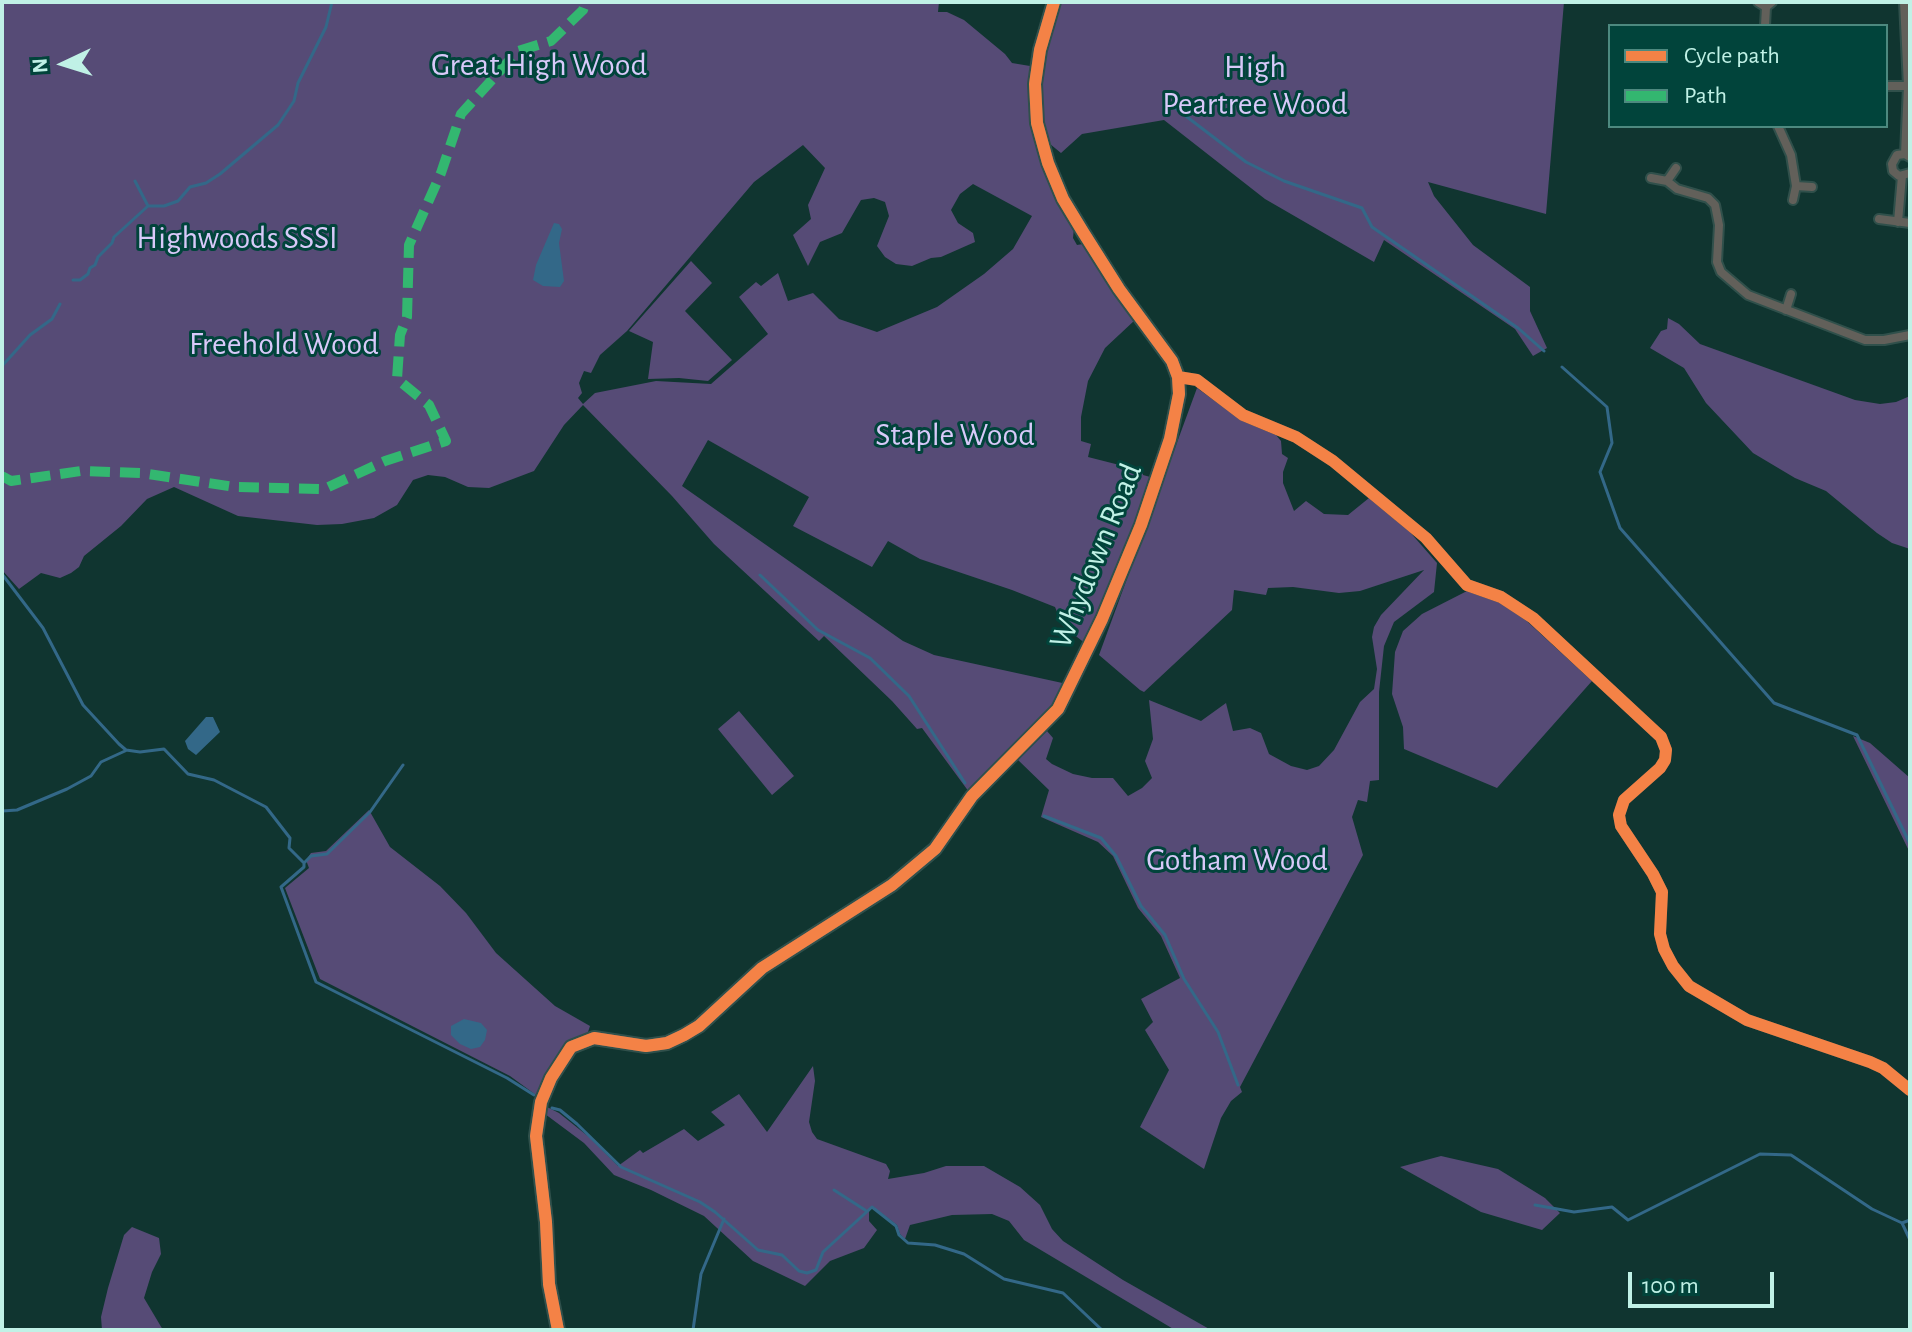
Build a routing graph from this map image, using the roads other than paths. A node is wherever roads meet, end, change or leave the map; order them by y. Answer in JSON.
{"nodes":[{"id":1,"x":1054,"y":2,"type":"edge"},
{"id":2,"x":1904,"y":2,"type":"edge"},
{"id":3,"x":1888,"y":86,"type":"edge"},
{"id":4,"x":1908,"y":86,"type":"junction"},
{"id":5,"x":1779,"y":128,"type":"edge"},
{"id":6,"x":1907,"y":156,"type":"edge"},
{"id":7,"x":1676,"y":168,"type":"dead end"},
{"id":8,"x":1906,"y":175,"type":"edge"},
{"id":9,"x":1651,"y":178,"type":"dead end"},
{"id":10,"x":1667,"y":181,"type":"junction"},
{"id":11,"x":1796,"y":186,"type":"junction"},
{"id":12,"x":1812,"y":187,"type":"dead end"},
{"id":13,"x":1793,"y":200,"type":"dead end"},
{"id":14,"x":1879,"y":219,"type":"dead end"},
{"id":15,"x":1898,"y":222,"type":"junction"},
{"id":16,"x":1910,"y":223,"type":"edge"},
{"id":17,"x":1791,"y":294,"type":"dead end"},
{"id":18,"x":1786,"y":310,"type":"junction"},
{"id":19,"x":1910,"y":335,"type":"edge"},
{"id":20,"x":1178,"y":377,"type":"junction"},
{"id":21,"x":1910,"y":1090,"type":"edge"},
{"id":22,"x":558,"y":1330,"type":"edge"}],
"edges":[{"from":1,"to":20,"type":"street"},
{"from":2,"to":4,"type":"street"},
{"from":3,"to":4,"type":"street"},
{"from":4,"to":6,"type":"street"},
{"from":5,"to":11,"type":"street"},
{"from":6,"to":8,"type":"street"},
{"from":7,"to":10,"type":"street"},
{"from":8,"to":15,"type":"street"},
{"from":9,"to":10,"type":"street"},
{"from":10,"to":18,"type":"street"},
{"from":11,"to":12,"type":"street"},
{"from":11,"to":13,"type":"street"},
{"from":14,"to":15,"type":"street"},
{"from":15,"to":16,"type":"street"},
{"from":17,"to":18,"type":"street"},
{"from":18,"to":19,"type":"street"},
{"from":20,"to":21,"type":"street"},
{"from":20,"to":22,"type":"street","name":"Whydown Road"}]}
